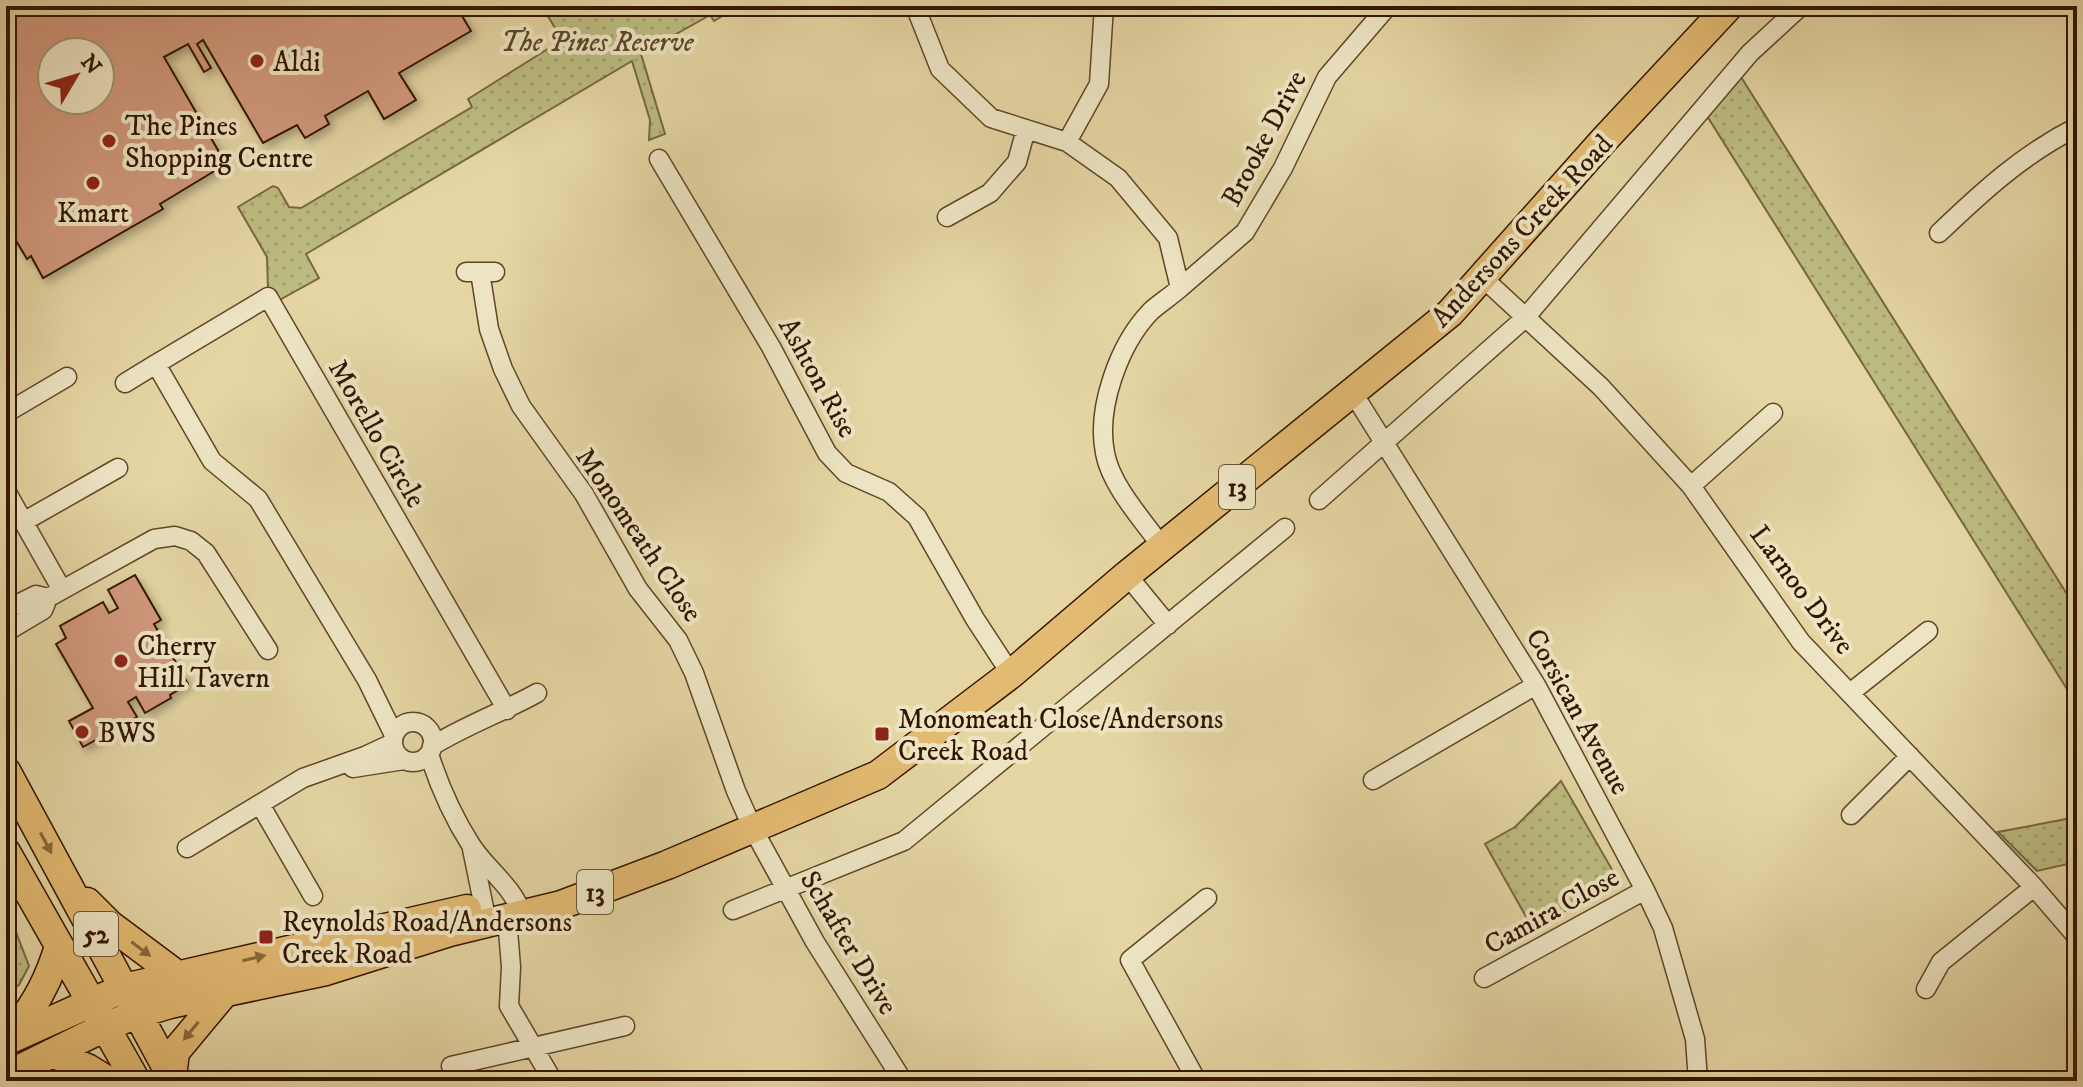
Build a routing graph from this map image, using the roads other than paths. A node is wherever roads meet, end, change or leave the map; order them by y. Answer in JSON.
{"nodes":[{"id":1,"x":915,"y":6,"type":"edge"},
{"id":2,"x":1104,"y":6,"type":"edge"},
{"id":3,"x":1388,"y":6,"type":"edge"},
{"id":4,"x":1729,"y":6,"type":"edge"},
{"id":5,"x":1801,"y":6,"type":"edge"},
{"id":6,"x":2077,"y":127,"type":"edge"},
{"id":7,"x":1026,"y":129,"type":"junction"},
{"id":8,"x":1067,"y":142,"type":"junction"},
{"id":9,"x":659,"y":159,"type":"dead end"},
{"id":10,"x":947,"y":217,"type":"dead end"},
{"id":11,"x":1939,"y":233,"type":"dead end"},
{"id":12,"x":480,"y":272,"type":"dead end"},
{"id":13,"x":1483,"y":278,"type":"junction"},
{"id":14,"x":1180,"y":288,"type":"junction"},
{"id":15,"x":1525,"y":318,"type":"junction"},
{"id":16,"x":156,"y":364,"type":"junction"},
{"id":17,"x":67,"y":377,"type":"dead end"},
{"id":18,"x":125,"y":383,"type":"dead end"},
{"id":19,"x":1353,"y":393,"type":"junction"},
{"id":20,"x":6,"y":413,"type":"edge"},
{"id":21,"x":1773,"y":413,"type":"dead end"},
{"id":22,"x":1384,"y":443,"type":"junction"},
{"id":23,"x":118,"y":468,"type":"dead end"},
{"id":24,"x":1691,"y":486,"type":"junction"},
{"id":25,"x":6,"y":491,"type":"edge"},
{"id":26,"x":1319,"y":500,"type":"dead end"},
{"id":27,"x":23,"y":522,"type":"junction"},
{"id":28,"x":1285,"y":528,"type":"dead end"},
{"id":29,"x":1162,"y":547,"type":"junction"},
{"id":30,"x":1127,"y":575,"type":"junction"},
{"id":31,"x":55,"y":594,"type":"junction"},
{"id":32,"x":6,"y":610,"type":"edge"},
{"id":33,"x":1168,"y":625,"type":"junction"},
{"id":34,"x":1928,"y":631,"type":"dead end"},
{"id":35,"x":6,"y":632,"type":"edge"},
{"id":36,"x":268,"y":650,"type":"dead end"},
{"id":37,"x":1011,"y":674,"type":"junction"},
{"id":38,"x":367,"y":680,"type":"junction"},
{"id":39,"x":1536,"y":685,"type":"junction"},
{"id":40,"x":537,"y":693,"type":"dead end"},
{"id":41,"x":1850,"y":693,"type":"junction"},
{"id":42,"x":507,"y":710,"type":"junction"},
{"id":43,"x":483,"y":718,"type":"junction"},
{"id":44,"x":416,"y":724,"type":"junction"},
{"id":45,"x":394,"y":739,"type":"junction"},
{"id":46,"x":420,"y":755,"type":"junction"},
{"id":47,"x":1910,"y":756,"type":"junction"},
{"id":48,"x":327,"y":769,"type":"junction"},
{"id":49,"x":6,"y":771,"type":"edge"},
{"id":50,"x":1373,"y":780,"type":"dead end"},
{"id":51,"x":261,"y":806,"type":"junction"},
{"id":52,"x":1851,"y":815,"type":"dead end"},
{"id":53,"x":753,"y":829,"type":"junction"},
{"id":54,"x":471,"y":846,"type":"junction"},
{"id":55,"x":187,"y":848,"type":"dead end"},
{"id":56,"x":6,"y":852,"type":"edge"},
{"id":57,"x":67,"y":882,"type":"junction"},
{"id":58,"x":2034,"y":887,"type":"junction"},
{"id":59,"x":785,"y":888,"type":"junction"},
{"id":60,"x":1645,"y":890,"type":"junction"},
{"id":61,"x":313,"y":896,"type":"dead end"},
{"id":62,"x":1207,"y":898,"type":"dead end"},
{"id":63,"x":733,"y":910,"type":"dead end"},
{"id":64,"x":503,"y":911,"type":"junction"},
{"id":65,"x":2077,"y":937,"type":"edge"},
{"id":66,"x":59,"y":946,"type":"junction"},
{"id":67,"x":177,"y":975,"type":"junction"},
{"id":68,"x":1484,"y":978,"type":"dead end"},
{"id":69,"x":124,"y":988,"type":"junction"},
{"id":70,"x":1926,"y":989,"type":"dead end"},
{"id":71,"x":225,"y":992,"type":"junction"},
{"id":72,"x":90,"y":1001,"type":"junction"},
{"id":73,"x":137,"y":1014,"type":"junction"},
{"id":74,"x":625,"y":1026,"type":"dead end"},
{"id":75,"x":105,"y":1027,"type":"junction"},
{"id":76,"x":6,"y":1040,"type":"edge"},
{"id":77,"x":534,"y":1047,"type":"junction"},
{"id":78,"x":52,"y":1053,"type":"junction"},
{"id":79,"x":451,"y":1066,"type":"dead end"},
{"id":80,"x":6,"y":1076,"type":"edge"},
{"id":81,"x":173,"y":1079,"type":"edge"},
{"id":82,"x":108,"y":1081,"type":"edge"},
{"id":83,"x":136,"y":1081,"type":"edge"},
{"id":84,"x":553,"y":1081,"type":"edge"},
{"id":85,"x":903,"y":1081,"type":"edge"},
{"id":86,"x":1197,"y":1081,"type":"edge"},
{"id":87,"x":1698,"y":1081,"type":"edge"}],
"edges":[{"from":1,"to":7,"type":"street"},
{"from":2,"to":8,"type":"street"},
{"from":3,"to":14,"type":"street","name":"Brooke Drive"},
{"from":4,"to":13,"type":"main road","name":"Andersons Creek Road","number":"13"},
{"from":5,"to":15,"type":"street"},
{"from":6,"to":11,"type":"street"},
{"from":7,"to":8,"type":"street"},
{"from":7,"to":10,"type":"street"},
{"from":8,"to":14,"type":"street"},
{"from":9,"to":37,"type":"street","name":"Ashton Rise"},
{"from":12,"to":53,"type":"street","name":"Monomeath Close"},
{"from":13,"to":15,"type":"street","name":"Larnoo Drive"},
{"from":13,"to":19,"type":"main road","name":"Andersons Creek Road","number":"13"},
{"from":14,"to":29,"type":"street","name":"Brooke Drive"},
{"from":15,"to":22,"type":"street"},
{"from":15,"to":24,"type":"street","name":"Larnoo Drive"},
{"from":16,"to":18,"type":"street","name":"Morello Circle"},
{"from":16,"to":38,"type":"street"},
{"from":16,"to":42,"type":"street","name":"Morello Circle"},
{"from":17,"to":20,"type":"street"},
{"from":19,"to":22,"type":"street","name":"Corsican Avenue"},
{"from":19,"to":29,"type":"main road","name":"Andersons Creek Road","number":"13"},
{"from":21,"to":24,"type":"street"},
{"from":22,"to":26,"type":"street"},
{"from":22,"to":39,"type":"street","name":"Corsican Avenue"},
{"from":23,"to":27,"type":"street"},
{"from":24,"to":41,"type":"street","name":"Larnoo Drive"},
{"from":25,"to":27,"type":"street"},
{"from":27,"to":31,"type":"street"},
{"from":28,"to":33,"type":"street"},
{"from":29,"to":30,"type":"main road","name":"Andersons Creek Road","number":"13"},
{"from":30,"to":33,"type":"street"},
{"from":30,"to":37,"type":"main road","name":"Andersons Creek Road","number":"13"},
{"from":31,"to":32,"type":"street"},
{"from":31,"to":35,"type":"street"},
{"from":31,"to":36,"type":"street"},
{"from":33,"to":59,"type":"street"},
{"from":34,"to":41,"type":"street"},
{"from":37,"to":53,"type":"main road","name":"Andersons Creek Road","number":"13"},
{"from":38,"to":44,"type":"street"},
{"from":38,"to":45,"type":"street"},
{"from":39,"to":50,"type":"street"},
{"from":39,"to":60,"type":"street","name":"Corsican Avenue"},
{"from":40,"to":42,"type":"street"},
{"from":41,"to":47,"type":"street","name":"Larnoo Drive"},
{"from":42,"to":43,"type":"street"},
{"from":43,"to":44,"type":"street"},
{"from":43,"to":46,"type":"street"},
{"from":44,"to":45,"type":"street"},
{"from":44,"to":46,"type":"street"},
{"from":45,"to":46,"type":"street"},
{"from":45,"to":48,"type":"street"},
{"from":46,"to":48,"type":"street"},
{"from":46,"to":54,"type":"street"},
{"from":47,"to":52,"type":"street"},
{"from":47,"to":58,"type":"street","name":"Larnoo Drive"},
{"from":48,"to":51,"type":"street"},
{"from":49,"to":57,"type":"main road","number":"52","one_way":true},
{"from":51,"to":55,"type":"street"},
{"from":51,"to":61,"type":"street"},
{"from":53,"to":59,"type":"street","name":"Schafter Drive"},
{"from":53,"to":64,"type":"main road","name":"Andersons Creek Road","number":"13"},
{"from":54,"to":64,"type":"street"},
{"from":54,"to":64,"type":"street"},
{"from":56,"to":66,"type":"main road","number":"52"},
{"from":57,"to":67,"type":"main road","one_way":true},
{"from":57,"to":69,"type":"main road","number":"52"},
{"from":58,"to":65,"type":"street","name":"Larnoo Drive"},
{"from":58,"to":70,"type":"street"},
{"from":59,"to":63,"type":"street"},
{"from":59,"to":85,"type":"street","name":"Schafter Drive"},
{"from":60,"to":68,"type":"street","name":"Camira Close"},
{"from":60,"to":87,"type":"street","name":"Corsican Avenue"},
{"from":62,"to":86,"type":"street"},
{"from":67,"to":64,"type":"main road","name":"Andersons Creek Road","number":"13","one_way":true},
{"from":64,"to":71,"type":"main road","name":"Andersons Creek Road","number":"13"},
{"from":64,"to":77,"type":"street"},
{"from":66,"to":72,"type":"main road","number":"52"},
{"from":66,"to":76,"type":"main road"},
{"from":67,"to":69,"type":"main road","name":"Andersons Creek Road","number":"13"},
{"from":69,"to":72,"type":"main road","name":"Andersons Creek Road","number":"13"},
{"from":69,"to":73,"type":"main road","number":"52"},
{"from":71,"to":73,"type":"main road","name":"Andersons Creek Road","number":"13"},
{"from":71,"to":81,"type":"main road","one_way":true},
{"from":72,"to":75,"type":"main road","number":"52"},
{"from":72,"to":76,"type":"main road","name":"Andersons Creek Road","number":"13"},
{"from":73,"to":75,"type":"main road","name":"Andersons Creek Road","number":"13"},
{"from":73,"to":81,"type":"main road","number":"52"},
{"from":74,"to":77,"type":"street"},
{"from":75,"to":78,"type":"main road","name":"Andersons Creek Road","number":"13"},
{"from":75,"to":83,"type":"main road","number":"52"},
{"from":77,"to":79,"type":"street"},
{"from":77,"to":84,"type":"street"},
{"from":78,"to":80,"type":"main road","name":"Andersons Creek Road","number":"13"},
{"from":78,"to":82,"type":"main road"}]}
